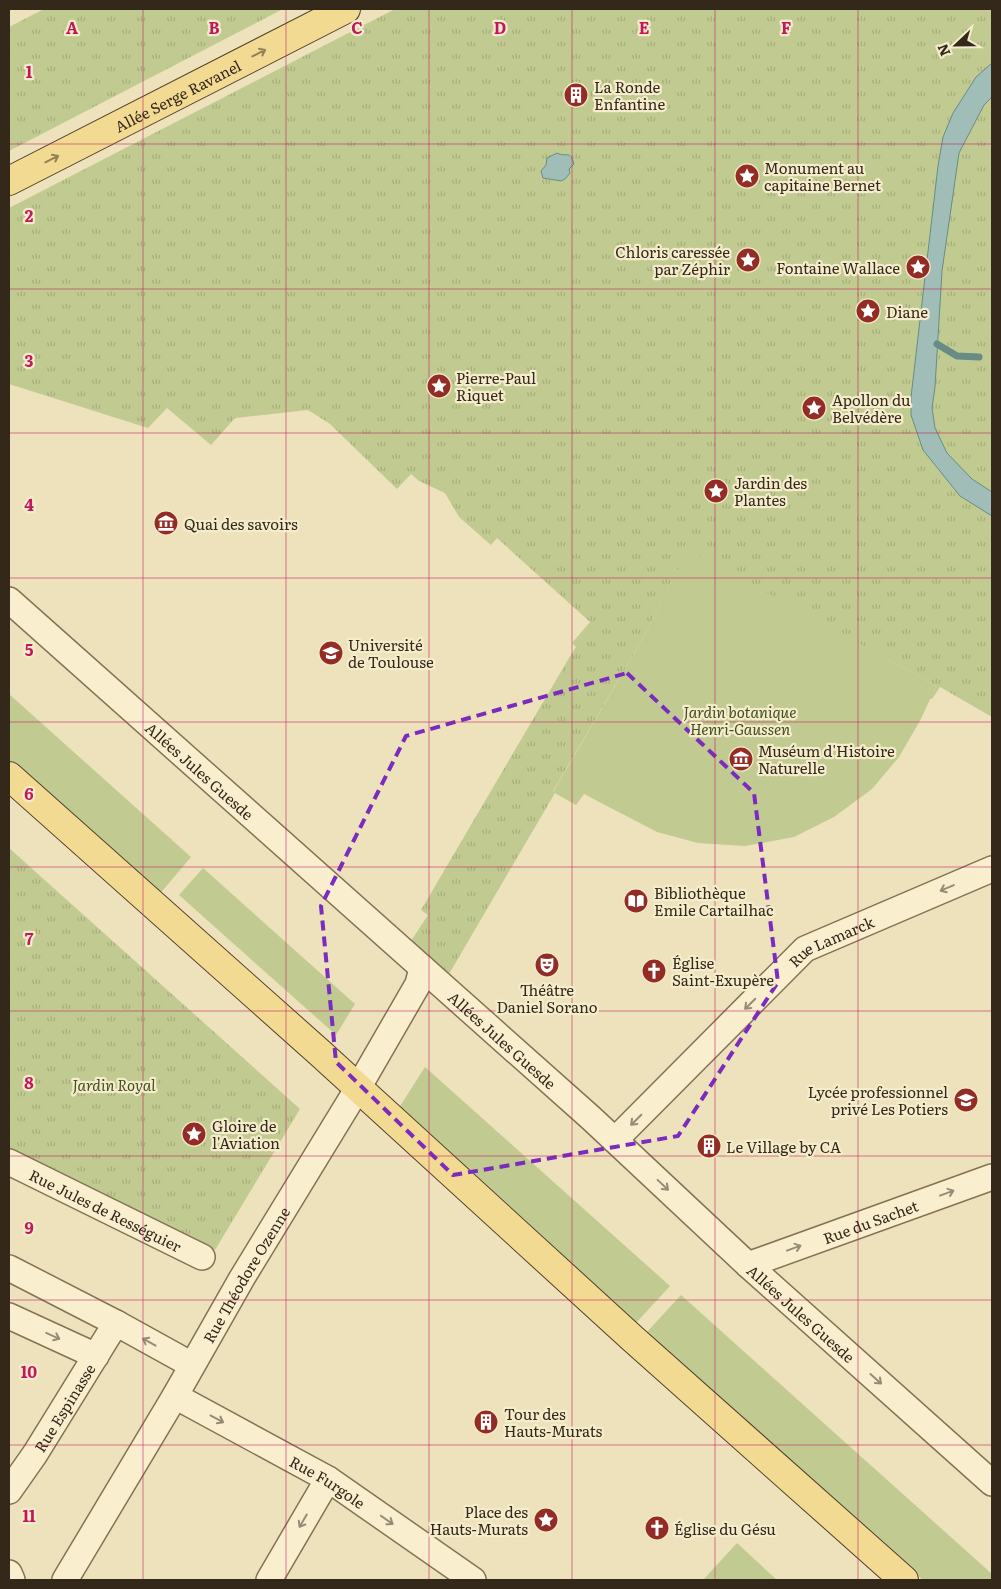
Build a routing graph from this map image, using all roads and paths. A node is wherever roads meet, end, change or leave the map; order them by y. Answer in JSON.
{"nodes":[{"id":1,"x":346,"y":9,"type":"edge"},
{"id":2,"x":9,"y":181,"type":"edge"},
{"id":3,"x":9,"y":600,"type":"edge"},
{"id":4,"x":9,"y":776,"type":"edge"},
{"id":5,"x":992,"y":869,"type":"edge"},
{"id":6,"x":422,"y":968,"type":"junction"},
{"id":7,"x":358,"y":1088,"type":"junction"},
{"id":8,"x":615,"y":1140,"type":"junction"},
{"id":9,"x":9,"y":1162,"type":"edge"},
{"id":10,"x":992,"y":1176,"type":"edge"},
{"id":11,"x":202,"y":1258,"type":"dead end"},
{"id":12,"x":748,"y":1265,"type":"junction"},
{"id":13,"x":9,"y":1268,"type":"edge"},
{"id":14,"x":9,"y":1316,"type":"edge"},
{"id":15,"x":116,"y":1323,"type":"junction"},
{"id":16,"x":96,"y":1356,"type":"junction"},
{"id":17,"x":192,"y":1365,"type":"junction"},
{"id":18,"x":175,"y":1396,"type":"junction"},
{"id":19,"x":328,"y":1479,"type":"junction"},
{"id":20,"x":992,"y":1483,"type":"edge"},
{"id":21,"x":9,"y":1491,"type":"edge"},
{"id":22,"x":9,"y":1573,"type":"edge"},
{"id":23,"x":12,"y":1580,"type":"edge"},
{"id":24,"x":65,"y":1580,"type":"edge"},
{"id":25,"x":269,"y":1580,"type":"edge"},
{"id":26,"x":473,"y":1580,"type":"edge"},
{"id":27,"x":904,"y":1580,"type":"edge"}],
"edges":[{"from":2,"to":1,"type":"main road","name":"Allée Serge Ravanel","one_way":true},
{"from":3,"to":6,"type":"street","name":"Allées Jules Guesde"},
{"from":4,"to":7,"type":"main road"},
{"from":5,"to":8,"type":"street","name":"Rue Lamarck","one_way":true},
{"from":6,"to":7,"type":"street","name":"Rue Théodore Ozenne"},
{"from":6,"to":8,"type":"street","name":"Allées Jules Guesde"},
{"from":7,"to":17,"type":"street","name":"Rue Théodore Ozenne"},
{"from":7,"to":27,"type":"main road"},
{"from":8,"to":12,"type":"street","name":"Allées Jules Guesde","one_way":true},
{"from":9,"to":11,"type":"street","name":"Rue Jules de Rességuier"},
{"from":12,"to":10,"type":"street","name":"Rue du Sachet","one_way":true},
{"from":12,"to":20,"type":"street","name":"Allées Jules Guesde","one_way":true},
{"from":13,"to":15,"type":"street"},
{"from":14,"to":16,"type":"street","one_way":true},
{"from":15,"to":16,"type":"street","name":"Rue Espinasse"},
{"from":17,"to":15,"type":"street","one_way":true},
{"from":16,"to":21,"type":"street","name":"Rue Espinasse"},
{"from":17,"to":18,"type":"street","name":"Rue Théodore Ozenne"},
{"from":18,"to":19,"type":"street","name":"Rue Furgole","one_way":true},
{"from":18,"to":24,"type":"street","name":"Rue Théodore Ozenne"},
{"from":19,"to":25,"type":"street","one_way":true},
{"from":19,"to":26,"type":"street","name":"Rue Furgole","one_way":true},
{"from":22,"to":23,"type":"street"}]}
